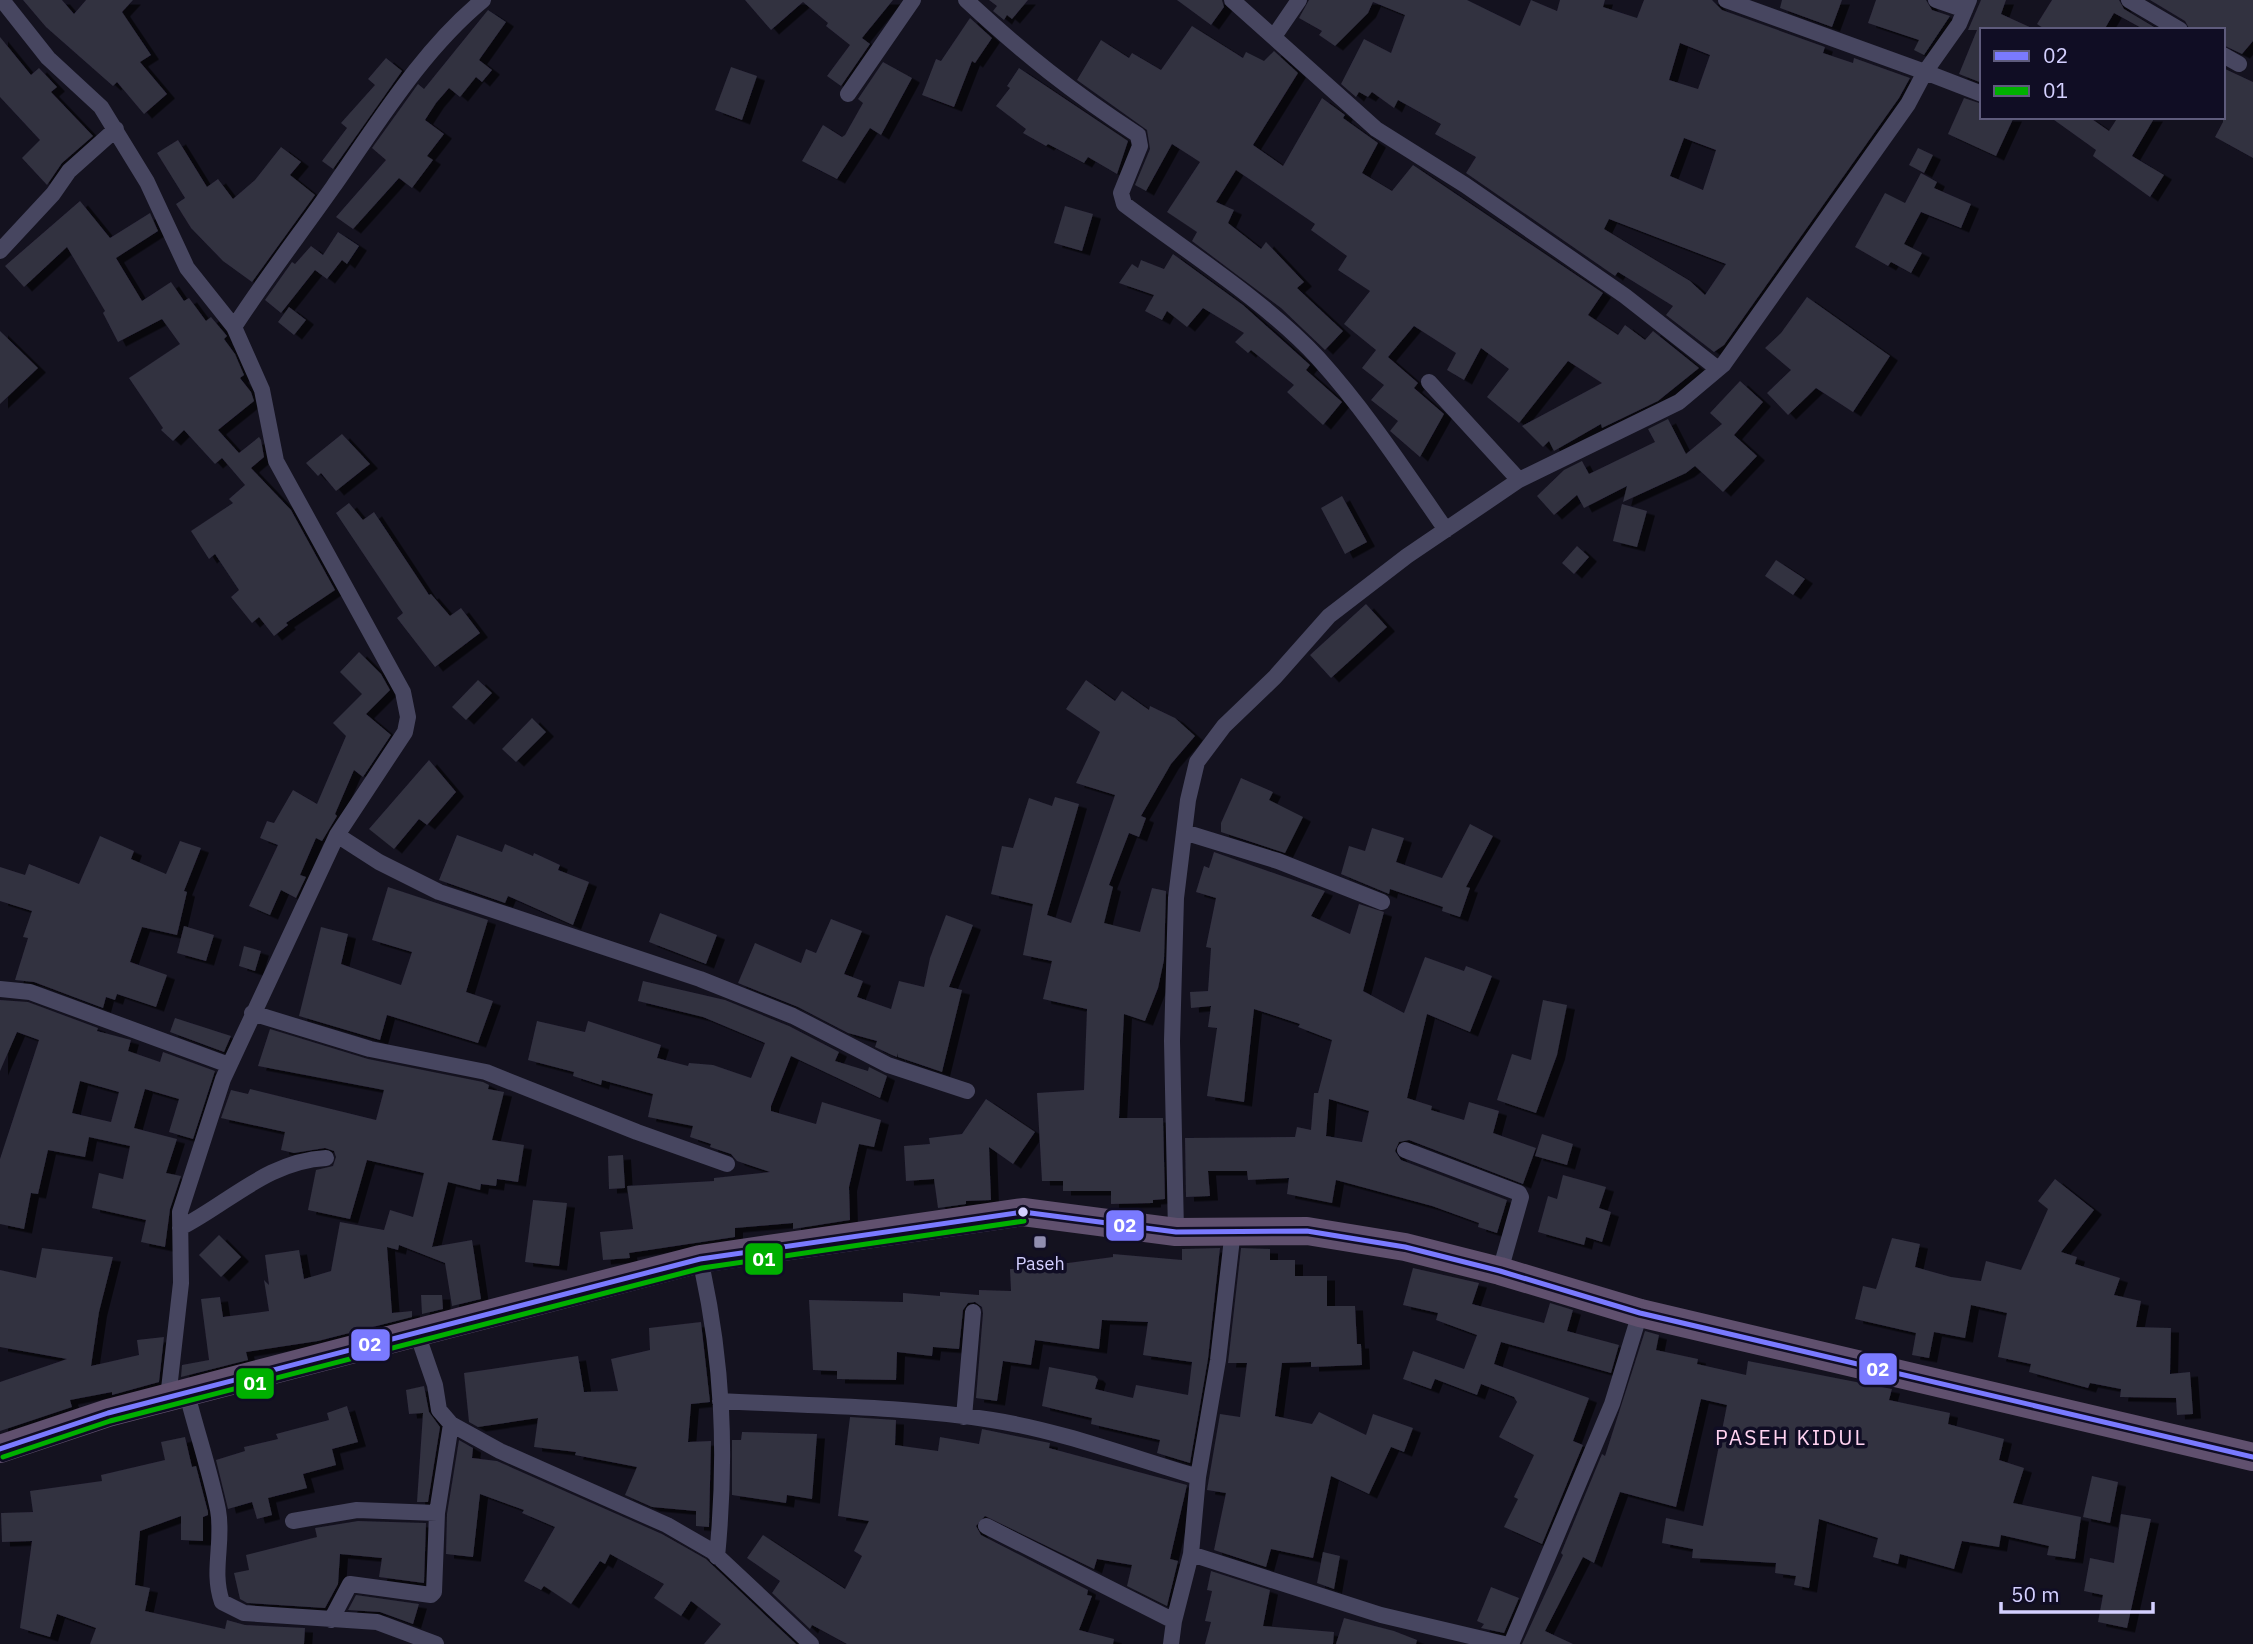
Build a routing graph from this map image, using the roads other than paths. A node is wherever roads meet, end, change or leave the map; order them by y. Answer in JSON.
{"nodes":[{"id":1,"x":2,"y":0,"type":"edge"},
{"id":2,"x":483,"y":0,"type":"edge"},
{"id":3,"x":913,"y":0,"type":"edge"},
{"id":4,"x":967,"y":0,"type":"edge"},
{"id":5,"x":1232,"y":0,"type":"edge"},
{"id":6,"x":1299,"y":0,"type":"edge"},
{"id":7,"x":1726,"y":0,"type":"edge"},
{"id":8,"x":1936,"y":0,"type":"edge"},
{"id":9,"x":2129,"y":0,"type":"edge"},
{"id":10,"x":1967,"y":5,"type":"edge"},
{"id":11,"x":2177,"y":28,"type":"edge"},
{"id":12,"x":1275,"y":35,"type":"junction"},
{"id":13,"x":2225,"y":56,"type":"edge"},
{"id":14,"x":2239,"y":64,"type":"dead end"},
{"id":15,"x":1925,"y":72,"type":"junction"},
{"id":16,"x":1980,"y":92,"type":"edge"},
{"id":17,"x":848,"y":94,"type":"dead end"},
{"id":18,"x":116,"y":129,"type":"junction"},
{"id":19,"x":0,"y":251,"type":"edge"},
{"id":20,"x":234,"y":327,"type":"junction"},
{"id":21,"x":1718,"y":369,"type":"junction"},
{"id":22,"x":1429,"y":382,"type":"dead end"},
{"id":23,"x":1519,"y":480,"type":"junction"},
{"id":24,"x":1446,"y":530,"type":"junction"},
{"id":25,"x":1184,"y":832,"type":"junction"},
{"id":26,"x":337,"y":835,"type":"junction"},
{"id":27,"x":1382,"y":902,"type":"dead end"},
{"id":28,"x":0,"y":989,"type":"edge"},
{"id":29,"x":253,"y":1013,"type":"junction"},
{"id":30,"x":229,"y":1065,"type":"junction"},
{"id":31,"x":967,"y":1091,"type":"dead end"},
{"id":32,"x":1405,"y":1150,"type":"dead end"},
{"id":33,"x":326,"y":1158,"type":"dead end"},
{"id":34,"x":727,"y":1164,"type":"dead end"},
{"id":35,"x":180,"y":1228,"type":"junction"},
{"id":36,"x":1233,"y":1230,"type":"junction"},
{"id":37,"x":1176,"y":1232,"type":"junction"},
{"id":38,"x":700,"y":1259,"type":"junction"},
{"id":39,"x":1500,"y":1271,"type":"junction"},
{"id":40,"x":973,"y":1312,"type":"dead end"},
{"id":41,"x":1640,"y":1313,"type":"junction"},
{"id":42,"x":417,"y":1332,"type":"junction"},
{"id":43,"x":178,"y":1396,"type":"junction"},
{"id":44,"x":720,"y":1401,"type":"junction"},
{"id":45,"x":964,"y":1417,"type":"junction"},
{"id":46,"x":451,"y":1424,"type":"junction"},
{"id":47,"x":0,"y":1449,"type":"edge"},
{"id":48,"x":2253,"y":1457,"type":"edge"},
{"id":49,"x":1198,"y":1477,"type":"junction"},
{"id":50,"x":437,"y":1513,"type":"junction"},
{"id":51,"x":293,"y":1521,"type":"dead end"},
{"id":52,"x":986,"y":1526,"type":"dead end"},
{"id":53,"x":1191,"y":1554,"type":"junction"},
{"id":54,"x":718,"y":1557,"type":"junction"},
{"id":55,"x":331,"y":1620,"type":"junction"},
{"id":56,"x":1174,"y":1621,"type":"junction"},
{"id":57,"x":436,"y":1644,"type":"edge"},
{"id":58,"x":811,"y":1644,"type":"edge"},
{"id":59,"x":1171,"y":1644,"type":"edge"},
{"id":60,"x":1504,"y":1644,"type":"edge"},
{"id":61,"x":1511,"y":1644,"type":"edge"}],
"edges":[{"from":1,"to":18,"type":"street"},
{"from":2,"to":20,"type":"street"},
{"from":3,"to":17,"type":"street"},
{"from":4,"to":24,"type":"street"},
{"from":5,"to":12,"type":"street"},
{"from":6,"to":12,"type":"street"},
{"from":7,"to":15,"type":"street"},
{"from":8,"to":10,"type":"street"},
{"from":9,"to":11,"type":"street"},
{"from":10,"to":15,"type":"street"},
{"from":12,"to":21,"type":"street"},
{"from":13,"to":14,"type":"street"},
{"from":15,"to":16,"type":"street"},
{"from":15,"to":21,"type":"street"},
{"from":18,"to":19,"type":"street"},
{"from":18,"to":20,"type":"street"},
{"from":20,"to":26,"type":"street"},
{"from":21,"to":23,"type":"street"},
{"from":22,"to":23,"type":"street"},
{"from":23,"to":24,"type":"street"},
{"from":24,"to":25,"type":"street"},
{"from":25,"to":27,"type":"street"},
{"from":25,"to":37,"type":"street"},
{"from":26,"to":29,"type":"street"},
{"from":26,"to":31,"type":"street"},
{"from":28,"to":30,"type":"street"},
{"from":29,"to":30,"type":"street"},
{"from":29,"to":34,"type":"street"},
{"from":30,"to":35,"type":"street"},
{"from":32,"to":39,"type":"street"},
{"from":33,"to":35,"type":"street"},
{"from":35,"to":43,"type":"street"},
{"from":36,"to":37,"type":"highway"},
{"from":36,"to":39,"type":"highway"},
{"from":36,"to":49,"type":"street"},
{"from":37,"to":38,"type":"highway"},
{"from":38,"to":42,"type":"highway"},
{"from":38,"to":44,"type":"street"},
{"from":39,"to":41,"type":"highway"},
{"from":40,"to":45,"type":"street"},
{"from":41,"to":48,"type":"highway"},
{"from":41,"to":61,"type":"street"},
{"from":42,"to":43,"type":"highway"},
{"from":42,"to":46,"type":"street"},
{"from":43,"to":47,"type":"highway"},
{"from":43,"to":55,"type":"street"},
{"from":44,"to":45,"type":"street"},
{"from":44,"to":54,"type":"street"},
{"from":45,"to":49,"type":"street"},
{"from":46,"to":50,"type":"street"},
{"from":46,"to":54,"type":"street"},
{"from":49,"to":53,"type":"street"},
{"from":50,"to":51,"type":"street"},
{"from":50,"to":55,"type":"street"},
{"from":52,"to":56,"type":"street"},
{"from":53,"to":56,"type":"street"},
{"from":53,"to":60,"type":"street"},
{"from":54,"to":58,"type":"street"},
{"from":55,"to":57,"type":"street"},
{"from":56,"to":59,"type":"street"}]}
